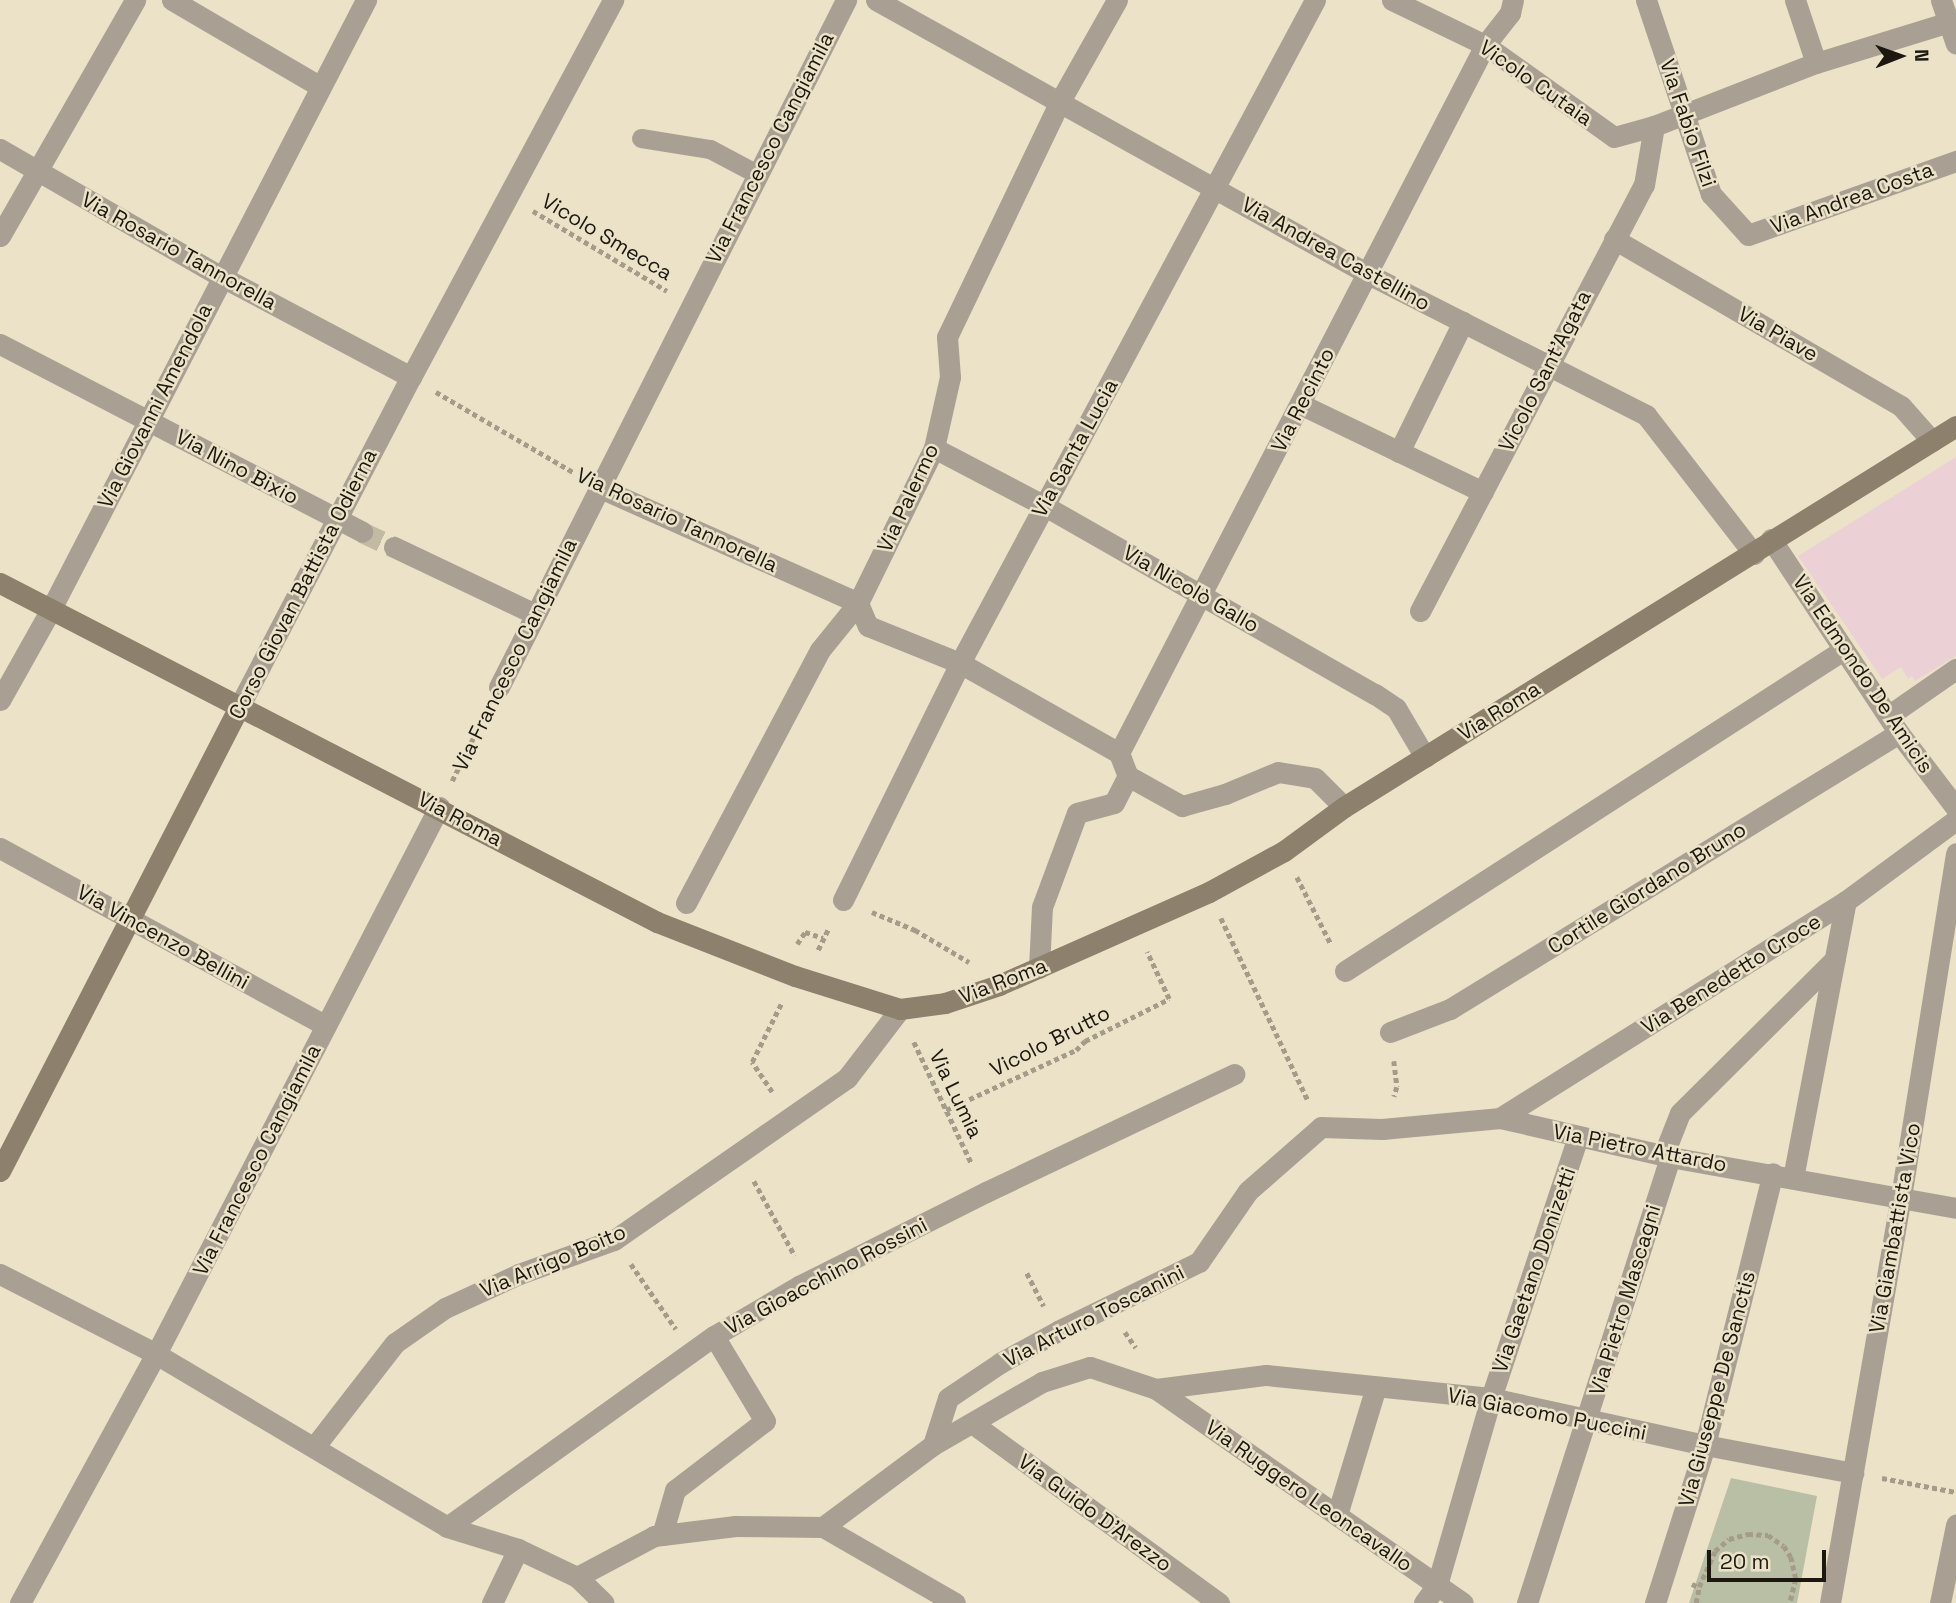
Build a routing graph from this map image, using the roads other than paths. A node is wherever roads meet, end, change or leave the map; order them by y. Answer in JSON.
{"nodes":[{"id":1,"x":135,"y":0,"type":"edge"},
{"id":2,"x":172,"y":0,"type":"edge"},
{"id":3,"x":366,"y":0,"type":"edge"},
{"id":4,"x":613,"y":0,"type":"edge"},
{"id":5,"x":846,"y":0,"type":"edge"},
{"id":6,"x":876,"y":0,"type":"edge"},
{"id":7,"x":1117,"y":0,"type":"edge"},
{"id":8,"x":1315,"y":0,"type":"edge"},
{"id":9,"x":1392,"y":0,"type":"edge"},
{"id":10,"x":1513,"y":0,"type":"edge"},
{"id":11,"x":1646,"y":0,"type":"edge"},
{"id":12,"x":1794,"y":0,"type":"edge"},
{"id":13,"x":1941,"y":0,"type":"edge"},
{"id":14,"x":1952,"y":22,"type":"edge"},
{"id":15,"x":1956,"y":44,"type":"edge"},
{"id":16,"x":1485,"y":46,"type":"junction"},
{"id":17,"x":1816,"y":63,"type":"junction"},
{"id":18,"x":319,"y":86,"type":"junction"},
{"id":19,"x":1059,"y":103,"type":"junction"},
{"id":20,"x":1683,"y":116,"type":"junction"},
{"id":21,"x":1654,"y":127,"type":"junction"},
{"id":22,"x":641,"y":138,"type":"dead end"},
{"id":23,"x":0,"y":149,"type":"edge"},
{"id":24,"x":1956,"y":161,"type":"edge"},
{"id":25,"x":36,"y":170,"type":"junction"},
{"id":26,"x":757,"y":174,"type":"junction"},
{"id":27,"x":1217,"y":188,"type":"junction"},
{"id":28,"x":1748,"y":235,"type":"joint"},
{"id":29,"x":0,"y":236,"type":"edge"},
{"id":30,"x":1614,"y":239,"type":"junction"},
{"id":31,"x":1368,"y":274,"type":"junction"},
{"id":32,"x":222,"y":277,"type":"junction"},
{"id":33,"x":1463,"y":322,"type":"junction"},
{"id":34,"x":0,"y":344,"type":"edge"},
{"id":35,"x":1549,"y":366,"type":"junction"},
{"id":36,"x":411,"y":377,"type":"junction"},
{"id":37,"x":1300,"y":404,"type":"junction"},
{"id":38,"x":148,"y":420,"type":"junction"},
{"id":39,"x":1956,"y":426,"type":"edge"},
{"id":40,"x":1932,"y":441,"type":"junction"},
{"id":41,"x":934,"y":448,"type":"junction"},
{"id":42,"x":1399,"y":452,"type":"junction"},
{"id":43,"x":598,"y":487,"type":"junction"},
{"id":44,"x":1483,"y":492,"type":"junction"},
{"id":45,"x":1043,"y":505,"type":"junction"},
{"id":46,"x":337,"y":519,"type":"junction"},
{"id":47,"x":362,"y":531,"type":"tunnel mouth"},
{"id":48,"x":1772,"y":539,"type":"junction"},
{"id":49,"x":394,"y":547,"type":"tunnel mouth"},
{"id":50,"x":1754,"y":554,"type":"junction"},
{"id":51,"x":0,"y":583,"type":"edge"},
{"id":52,"x":1201,"y":595,"type":"junction"},
{"id":53,"x":858,"y":603,"type":"junction"},
{"id":54,"x":51,"y":609,"type":"junction"},
{"id":55,"x":1420,"y":611,"type":"dead end"},
{"id":56,"x":535,"y":614,"type":"junction"},
{"id":57,"x":1843,"y":650,"type":"junction"},
{"id":58,"x":960,"y":663,"type":"junction"},
{"id":59,"x":1956,"y":669,"type":"edge"},
{"id":60,"x":499,"y":687,"type":"road end"},
{"id":61,"x":0,"y":700,"type":"edge"},
{"id":62,"x":240,"y":705,"type":"junction"},
{"id":63,"x":1893,"y":725,"type":"junction"},
{"id":64,"x":1119,"y":753,"type":"junction"},
{"id":65,"x":1425,"y":757,"type":"junction"},
{"id":66,"x":1128,"y":776,"type":"junction"},
{"id":67,"x":439,"y":807,"type":"junction"},
{"id":68,"x":1344,"y":807,"type":"junction"},
{"id":69,"x":1956,"y":808,"type":"edge"},
{"id":70,"x":1956,"y":820,"type":"edge"},
{"id":71,"x":0,"y":848,"type":"edge"},
{"id":72,"x":1956,"y":853,"type":"edge"},
{"id":73,"x":843,"y":900,"type":"road end"},
{"id":74,"x":1846,"y":901,"type":"junction"},
{"id":75,"x":686,"y":903,"type":"dead end"},
{"id":76,"x":130,"y":918,"type":"junction"},
{"id":77,"x":1835,"y":959,"type":"junction"},
{"id":78,"x":1039,"y":968,"type":"junction"},
{"id":79,"x":1345,"y":971,"type":"road end"},
{"id":80,"x":900,"y":1009,"type":"junction"},
{"id":81,"x":326,"y":1026,"type":"junction"},
{"id":82,"x":1390,"y":1032,"type":"road end"},
{"id":83,"x":1234,"y":1074,"type":"dead end"},
{"id":84,"x":1500,"y":1118,"type":"junction"},
{"id":85,"x":1321,"y":1127,"type":"joint"},
{"id":86,"x":1578,"y":1136,"type":"junction"},
{"id":87,"x":1667,"y":1156,"type":"junction"},
{"id":88,"x":0,"y":1171,"type":"edge"},
{"id":89,"x":1783,"y":1176,"type":"junction"},
{"id":90,"x":1901,"y":1197,"type":"junction"},
{"id":91,"x":1956,"y":1208,"type":"edge"},
{"id":92,"x":0,"y":1274,"type":"edge"},
{"id":93,"x":713,"y":1336,"type":"junction"},
{"id":94,"x":156,"y":1354,"type":"junction"},
{"id":95,"x":1376,"y":1387,"type":"junction"},
{"id":96,"x":1156,"y":1390,"type":"junction"},
{"id":97,"x":1491,"y":1398,"type":"junction"},
{"id":98,"x":1587,"y":1420,"type":"junction"},
{"id":99,"x":972,"y":1423,"type":"junction"},
{"id":100,"x":933,"y":1445,"type":"junction"},
{"id":101,"x":1705,"y":1445,"type":"junction"},
{"id":102,"x":315,"y":1446,"type":"junction"},
{"id":103,"x":1853,"y":1473,"type":"junction"},
{"id":104,"x":1337,"y":1515,"type":"junction"},
{"id":105,"x":1956,"y":1525,"type":"edge"},
{"id":106,"x":447,"y":1527,"type":"junction"},
{"id":107,"x":823,"y":1527,"type":"junction"},
{"id":108,"x":662,"y":1535,"type":"junction"},
{"id":109,"x":518,"y":1549,"type":"junction"},
{"id":110,"x":577,"y":1577,"type":"junction"},
{"id":111,"x":1437,"y":1585,"type":"junction"},
{"id":112,"x":20,"y":1603,"type":"edge"},
{"id":113,"x":492,"y":1603,"type":"edge"},
{"id":114,"x":604,"y":1603,"type":"edge"},
{"id":115,"x":954,"y":1603,"type":"edge"},
{"id":116,"x":1219,"y":1603,"type":"edge"},
{"id":117,"x":1424,"y":1603,"type":"edge"},
{"id":118,"x":1463,"y":1603,"type":"edge"},
{"id":119,"x":1527,"y":1603,"type":"edge"},
{"id":120,"x":1655,"y":1603,"type":"edge"},
{"id":121,"x":1830,"y":1603,"type":"edge"},
{"id":122,"x":1940,"y":1603,"type":"edge"}],
"edges":[{"from":1,"to":25,"type":"street"},
{"from":2,"to":18,"type":"street"},
{"from":3,"to":18,"type":"street","name":"Via Giovanni Amendola"},
{"from":4,"to":36,"type":"street","name":"Corso Giovan Battista Odierna"},
{"from":5,"to":26,"type":"street","name":"Via Francesco Cangiamila"},
{"from":6,"to":19,"type":"street","name":"Via Andrea Castellino"},
{"from":7,"to":19,"type":"street","name":"Via Palermo"},
{"from":8,"to":27,"type":"street","name":"Via Santa Lucia"},
{"from":9,"to":16,"type":"street","name":"Vicolo Cutaia"},
{"from":10,"to":16,"type":"street","name":"Via Recinto"},
{"from":11,"to":20,"type":"street","name":"Via Fabio Filzi"},
{"from":12,"to":17,"type":"street"},
{"from":13,"to":14,"type":"street"},
{"from":14,"to":15,"type":"street"},
{"from":14,"to":17,"type":"street","name":"Vicolo Cutaia"},
{"from":16,"to":21,"type":"street","name":"Vicolo Cutaia"},
{"from":16,"to":31,"type":"street","name":"Via Recinto"},
{"from":17,"to":20,"type":"street","name":"Vicolo Cutaia"},
{"from":18,"to":32,"type":"street","name":"Via Giovanni Amendola"},
{"from":19,"to":27,"type":"street","name":"Via Andrea Castellino"},
{"from":19,"to":41,"type":"street","name":"Via Palermo"},
{"from":20,"to":21,"type":"street","name":"Vicolo Cutaia"},
{"from":20,"to":28,"type":"street","name":"Via Fabio Filzi"},
{"from":21,"to":30,"type":"street","name":"Vicolo Sant'Agata"},
{"from":22,"to":26,"type":"lane"},
{"from":23,"to":25,"type":"street","name":"Via Rosario Tannorella"},
{"from":24,"to":28,"type":"street","name":"Via Andrea Costa"},
{"from":25,"to":29,"type":"street"},
{"from":25,"to":32,"type":"street","name":"Via Rosario Tannorella"},
{"from":26,"to":43,"type":"street","name":"Via Francesco Cangiamila"},
{"from":27,"to":31,"type":"street","name":"Via Andrea Castellino"},
{"from":27,"to":45,"type":"street","name":"Via Santa Lucia"},
{"from":30,"to":35,"type":"street","name":"Vicolo Sant'Agata"},
{"from":30,"to":40,"type":"street","name":"Via Piave"},
{"from":31,"to":33,"type":"street","name":"Via Andrea Castellino"},
{"from":31,"to":37,"type":"street","name":"Via Recinto"},
{"from":32,"to":36,"type":"street","name":"Via Rosario Tannorella"},
{"from":32,"to":38,"type":"street","name":"Via Giovanni Amendola"},
{"from":33,"to":35,"type":"street","name":"Via Andrea Castellino"},
{"from":33,"to":42,"type":"street"},
{"from":34,"to":38,"type":"street","name":"Via Nino Bixio"},
{"from":35,"to":44,"type":"street","name":"Vicolo Sant'Agata"},
{"from":35,"to":50,"type":"street","name":"Via Andrea Castellino"},
{"from":36,"to":46,"type":"street","name":"Corso Giovan Battista Odierna"},
{"from":37,"to":42,"type":"street"},
{"from":37,"to":52,"type":"street","name":"Via Recinto"},
{"from":38,"to":46,"type":"street","name":"Via Nino Bixio"},
{"from":38,"to":54,"type":"street","name":"Via Giovanni Amendola"},
{"from":39,"to":40,"type":"main road","name":"Via Roma"},
{"from":40,"to":48,"type":"main road","name":"Via Roma"},
{"from":41,"to":45,"type":"street","name":"Via Nicolò Gallo"},
{"from":41,"to":53,"type":"street","name":"Via Palermo"},
{"from":42,"to":44,"type":"street"},
{"from":43,"to":53,"type":"street","name":"Via Rosario Tannorella"},
{"from":43,"to":56,"type":"street","name":"Via Francesco Cangiamila"},
{"from":44,"to":55,"type":"street","name":"Vicolo Sant'Agata"},
{"from":45,"to":52,"type":"street","name":"Via Nicolò Gallo"},
{"from":45,"to":58,"type":"street","name":"Via Santa Lucia"},
{"from":46,"to":47,"type":"street","name":"Via Nino Bixio"},
{"from":46,"to":62,"type":"street","name":"Corso Giovan Battista Odierna"},
{"from":48,"to":50,"type":"main road","name":"Via Roma"},
{"from":48,"to":57,"type":"street","name":"Via Edmondo De Amicis"},
{"from":49,"to":56,"type":"street"},
{"from":50,"to":65,"type":"main road","name":"Via Roma"},
{"from":51,"to":54,"type":"main road","name":"Via Roma"},
{"from":52,"to":64,"type":"street","name":"Via Recinto"},
{"from":52,"to":65,"type":"street","name":"Via Nicolò Gallo"},
{"from":53,"to":58,"type":"street"},
{"from":53,"to":75,"type":"street","name":"Via Palermo"},
{"from":54,"to":61,"type":"street","name":"Via Giovanni Amendola"},
{"from":54,"to":62,"type":"main road","name":"Via Roma"},
{"from":56,"to":60,"type":"street","name":"Via Francesco Cangiamila"},
{"from":57,"to":63,"type":"street","name":"Via Edmondo De Amicis"},
{"from":57,"to":79,"type":"street"},
{"from":58,"to":64,"type":"street"},
{"from":58,"to":73,"type":"street","name":"Via Santa Lucia"},
{"from":59,"to":63,"type":"street"},
{"from":62,"to":67,"type":"main road","name":"Via Roma"},
{"from":62,"to":76,"type":"main road","name":"Corso Giovan Battista Odierna"},
{"from":63,"to":69,"type":"street","name":"Via Edmondo De Amicis"},
{"from":63,"to":82,"type":"street","name":"Cortile Giordano Bruno"},
{"from":64,"to":66,"type":"street"},
{"from":65,"to":68,"type":"main road","name":"Via Roma"},
{"from":66,"to":68,"type":"street"},
{"from":66,"to":78,"type":"street"},
{"from":67,"to":80,"type":"main road","name":"Via Roma"},
{"from":67,"to":81,"type":"street","name":"Via Francesco Cangiamila"},
{"from":68,"to":78,"type":"main road","name":"Via Roma"},
{"from":70,"to":74,"type":"street","name":"Via Benedetto Croce"},
{"from":71,"to":76,"type":"street","name":"Via Vincenzo Bellini"},
{"from":72,"to":90,"type":"street","name":"Via Giambattista Vico"},
{"from":74,"to":77,"type":"street","name":"Via Giuseppe De Sanctis"},
{"from":74,"to":84,"type":"street","name":"Via Benedetto Croce"},
{"from":76,"to":81,"type":"street","name":"Via Vincenzo Bellini"},
{"from":76,"to":88,"type":"main road","name":"Corso Giovan Battista Odierna"},
{"from":77,"to":87,"type":"street"},
{"from":77,"to":89,"type":"street","name":"Via Giuseppe De Sanctis"},
{"from":78,"to":80,"type":"main road","name":"Via Roma"},
{"from":80,"to":102,"type":"street","name":"Via Arrigo Boito"},
{"from":81,"to":94,"type":"street","name":"Via Francesco Cangiamila"},
{"from":83,"to":93,"type":"street","name":"Via Gioacchino Rossini"},
{"from":84,"to":85,"type":"street","name":"Via Pietro Attardo"},
{"from":84,"to":86,"type":"street","name":"Via Pietro Attardo"},
{"from":85,"to":100,"type":"street","name":"Via Arturo Toscanini"},
{"from":86,"to":87,"type":"street","name":"Via Pietro Attardo"},
{"from":86,"to":97,"type":"street","name":"Via Gaetano Donizetti"},
{"from":87,"to":89,"type":"street","name":"Via Pietro Attardo"},
{"from":87,"to":98,"type":"street","name":"Via Pietro Mascagni"},
{"from":89,"to":90,"type":"street","name":"Via Pietro Attardo"},
{"from":89,"to":101,"type":"street","name":"Via Giuseppe De Sanctis"},
{"from":90,"to":91,"type":"street","name":"Via Pietro Attardo"},
{"from":90,"to":103,"type":"street","name":"Via Giambattista Vico"},
{"from":92,"to":94,"type":"street"},
{"from":93,"to":106,"type":"street","name":"Via Gioacchino Rossini"},
{"from":93,"to":108,"type":"street"},
{"from":94,"to":102,"type":"street"},
{"from":94,"to":112,"type":"street","name":"Via Francesco Cangiamila"},
{"from":95,"to":96,"type":"street","name":"Via Giacomo Puccini"},
{"from":95,"to":97,"type":"street","name":"Via Giacomo Puccini"},
{"from":95,"to":104,"type":"street"},
{"from":96,"to":99,"type":"street"},
{"from":96,"to":104,"type":"street","name":"Via Ruggero Leoncavallo"},
{"from":97,"to":98,"type":"street","name":"Via Giacomo Puccini"},
{"from":97,"to":111,"type":"street","name":"Via Gaetano Donizetti"},
{"from":98,"to":101,"type":"street","name":"Via Giacomo Puccini"},
{"from":98,"to":119,"type":"street","name":"Via Pietro Mascagni"},
{"from":99,"to":100,"type":"street"},
{"from":99,"to":116,"type":"street","name":"Via Guido D'Arezzo"},
{"from":100,"to":107,"type":"street"},
{"from":101,"to":103,"type":"street","name":"Via Giacomo Puccini"},
{"from":101,"to":120,"type":"street","name":"Via Giuseppe De Sanctis"},
{"from":102,"to":106,"type":"street"},
{"from":103,"to":121,"type":"street","name":"Via Giambattista Vico"},
{"from":104,"to":111,"type":"street","name":"Via Ruggero Leoncavallo"},
{"from":105,"to":122,"type":"street"},
{"from":106,"to":109,"type":"street"},
{"from":107,"to":108,"type":"street"},
{"from":107,"to":115,"type":"street"},
{"from":108,"to":110,"type":"street"},
{"from":109,"to":110,"type":"street"},
{"from":109,"to":113,"type":"street"},
{"from":110,"to":114,"type":"street"},
{"from":111,"to":117,"type":"street","name":"Via Gaetano Donizetti"},
{"from":111,"to":118,"type":"street","name":"Via Ruggero Leoncavallo"}]}
